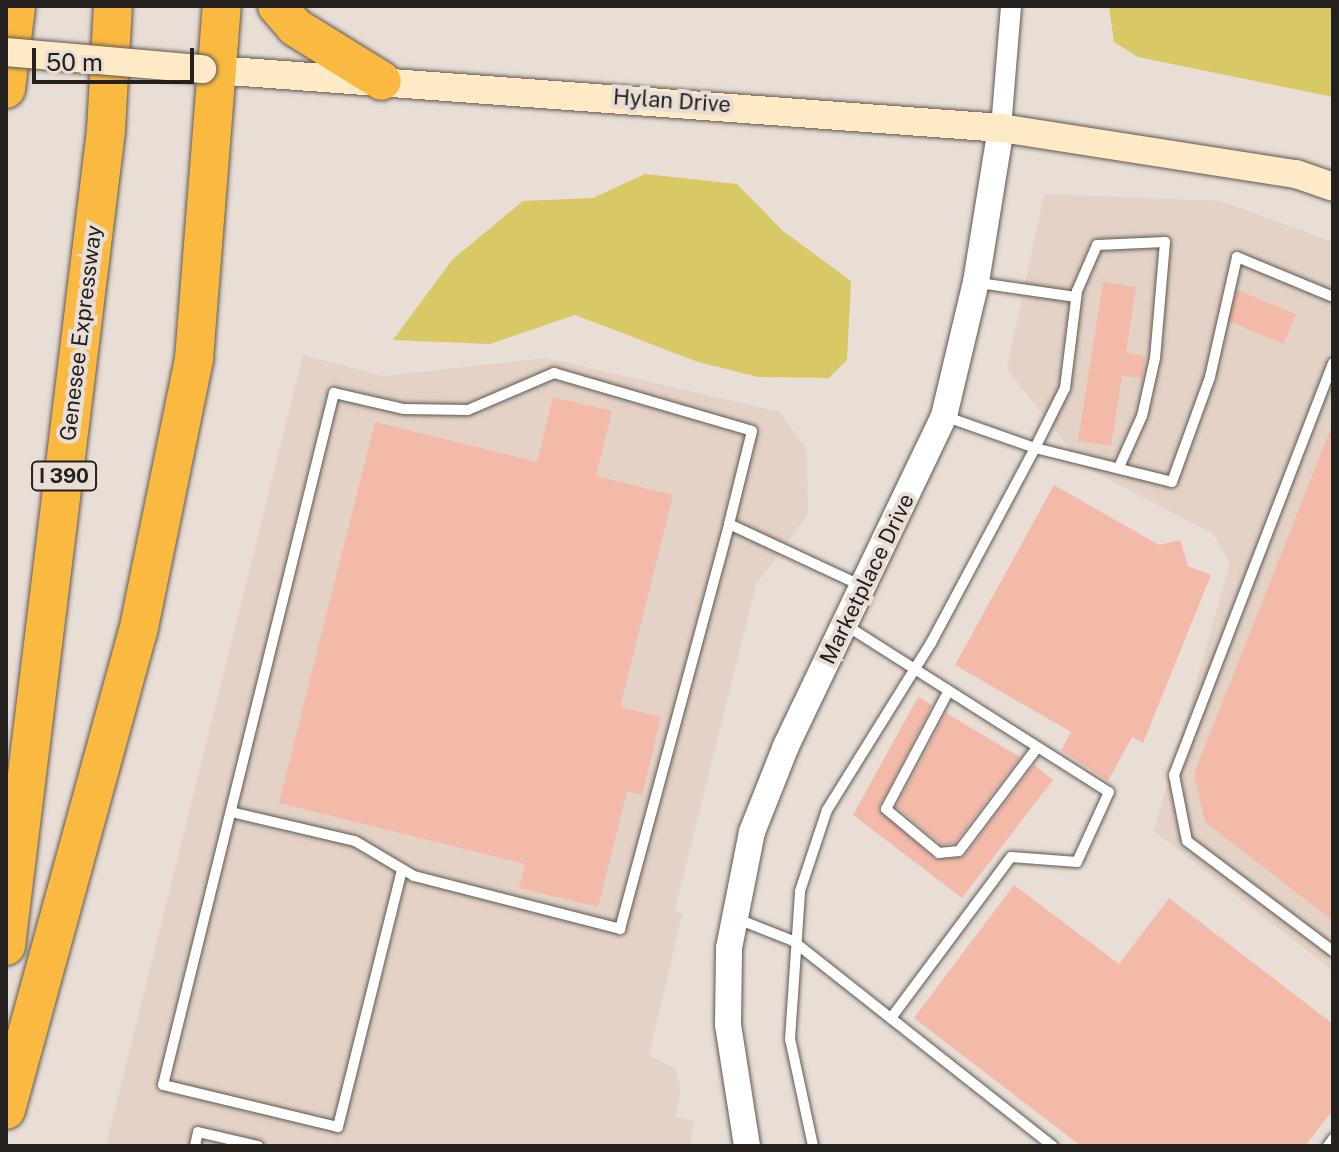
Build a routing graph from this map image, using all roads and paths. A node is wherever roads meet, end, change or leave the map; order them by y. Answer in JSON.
{"nodes":[{"id":1,"x":16,"y":6,"type":"edge"},
{"id":2,"x":113,"y":6,"type":"edge"},
{"id":3,"x":222,"y":6,"type":"edge"},
{"id":4,"x":277,"y":6,"type":"edge"},
{"id":5,"x":1011,"y":6,"type":"edge"},
{"id":6,"x":6,"y":52,"type":"edge"},
{"id":7,"x":210,"y":70,"type":"junction"},
{"id":8,"x":382,"y":81,"type":"junction"},
{"id":9,"x":6,"y":89,"type":"edge"},
{"id":10,"x":1001,"y":128,"type":"junction"},
{"id":11,"x":1333,"y":187,"type":"edge"},
{"id":12,"x":976,"y":282,"type":"junction"},
{"id":13,"x":1076,"y":297,"type":"junction"},
{"id":14,"x":1333,"y":297,"type":"edge"},
{"id":15,"x":1333,"y":363,"type":"edge"},
{"id":16,"x":944,"y":416,"type":"junction"},
{"id":17,"x":1035,"y":448,"type":"junction"},
{"id":18,"x":1120,"y":465,"type":"junction"},
{"id":19,"x":729,"y":524,"type":"junction"},
{"id":20,"x":865,"y":587,"type":"junction"},
{"id":21,"x":846,"y":626,"type":"junction"},
{"id":22,"x":914,"y":671,"type":"junction"},
{"id":23,"x":948,"y":692,"type":"junction"},
{"id":24,"x":1037,"y":748,"type":"junction"},
{"id":25,"x":231,"y":812,"type":"junction"},
{"id":26,"x":402,"y":870,"type":"junction"},
{"id":27,"x":735,"y":918,"type":"junction"},
{"id":28,"x":793,"y":941,"type":"junction"},
{"id":29,"x":6,"y":946,"type":"edge"},
{"id":30,"x":1333,"y":951,"type":"edge"},
{"id":31,"x":891,"y":1018,"type":"junction"},
{"id":32,"x":6,"y":1110,"type":"edge"},
{"id":33,"x":1333,"y":1139,"type":"edge"},
{"id":34,"x":195,"y":1146,"type":"edge"},
{"id":35,"x":258,"y":1146,"type":"edge"},
{"id":36,"x":747,"y":1146,"type":"edge"},
{"id":37,"x":813,"y":1146,"type":"edge"},
{"id":38,"x":1053,"y":1146,"type":"edge"},
{"id":39,"x":1328,"y":1146,"type":"edge"}],
"edges":[{"from":1,"to":9,"type":"highway"},
{"from":2,"to":29,"type":"highway","name":"Genesee Expressway","number":"I 390"},
{"from":3,"to":7,"type":"highway"},
{"from":4,"to":8,"type":"highway"},
{"from":5,"to":10,"type":"street","name":"Marketplace Drive"},
{"from":6,"to":7,"type":"main road","name":"Hylan Drive","bridge":true},
{"from":7,"to":8,"type":"main road","name":"Hylan Drive"},
{"from":7,"to":32,"type":"highway"},
{"from":8,"to":10,"type":"main road","name":"Hylan Drive"},
{"from":10,"to":11,"type":"main road","name":"Hylan Drive"},
{"from":10,"to":12,"type":"street","name":"Marketplace Drive"},
{"from":12,"to":13,"type":"lane"},
{"from":12,"to":16,"type":"street","name":"Marketplace Drive"},
{"from":13,"to":17,"type":"lane"},
{"from":13,"to":18,"type":"lane"},
{"from":14,"to":18,"type":"lane"},
{"from":15,"to":30,"type":"lane"},
{"from":16,"to":17,"type":"lane"},
{"from":16,"to":20,"type":"street","name":"Marketplace Drive"},
{"from":17,"to":18,"type":"lane"},
{"from":17,"to":22,"type":"lane"},
{"from":19,"to":20,"type":"lane"},
{"from":19,"to":25,"type":"lane"},
{"from":19,"to":26,"type":"lane"},
{"from":20,"to":21,"type":"street","name":"Marketplace Drive"},
{"from":21,"to":22,"type":"lane"},
{"from":21,"to":27,"type":"street","name":"Marketplace Drive"},
{"from":22,"to":23,"type":"lane"},
{"from":22,"to":28,"type":"lane"},
{"from":23,"to":24,"type":"lane"},
{"from":23,"to":24,"type":"lane"},
{"from":24,"to":31,"type":"lane"},
{"from":25,"to":26,"type":"lane"},
{"from":25,"to":26,"type":"lane"},
{"from":27,"to":28,"type":"lane"},
{"from":27,"to":36,"type":"street","name":"Marketplace Drive"},
{"from":28,"to":31,"type":"lane"},
{"from":28,"to":37,"type":"lane"},
{"from":31,"to":38,"type":"lane"},
{"from":33,"to":39,"type":"lane"},
{"from":34,"to":35,"type":"lane"}]}
